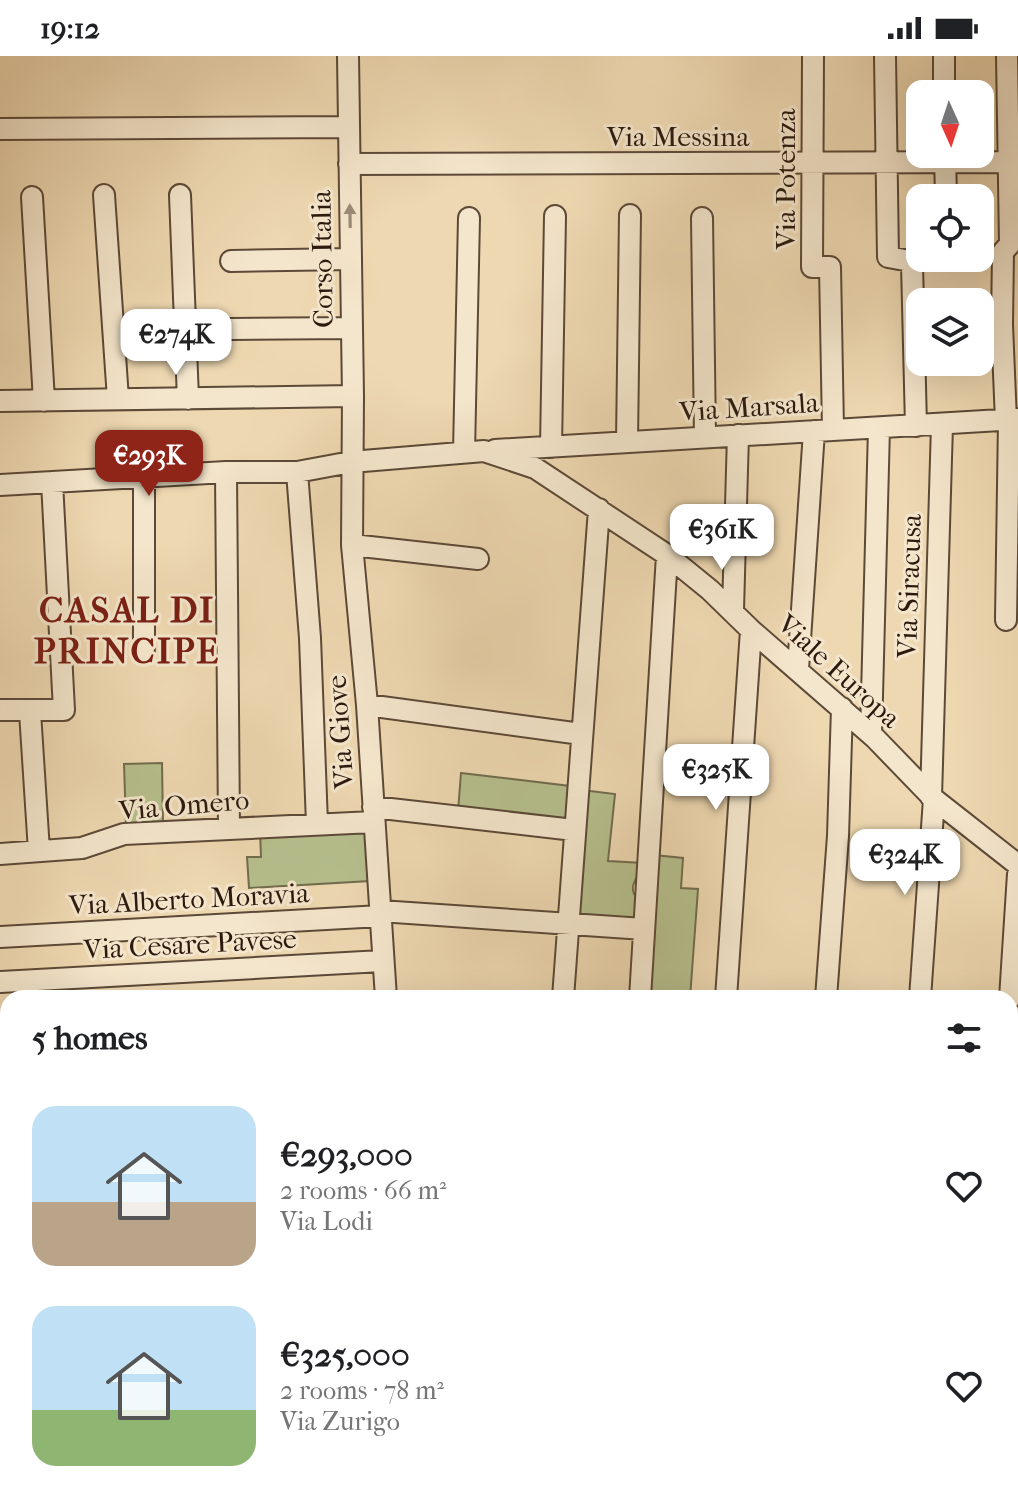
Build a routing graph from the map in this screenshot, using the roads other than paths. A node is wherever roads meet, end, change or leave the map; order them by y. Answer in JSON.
{"nodes":[{"id":1,"x":348,"y":56,"type":"edge"},
{"id":2,"x":813,"y":56,"type":"edge"},
{"id":3,"x":885,"y":56,"type":"edge"},
{"id":4,"x":944,"y":56,"type":"edge"},
{"id":5,"x":1007,"y":56,"type":"edge"},
{"id":6,"x":944,"y":80,"type":"edge"},
{"id":7,"x":349,"y":127,"type":"junction"},
{"id":8,"x":0,"y":129,"type":"edge"},
{"id":9,"x":994,"y":161,"type":"edge"},
{"id":10,"x":906,"y":162,"type":"edge"},
{"id":11,"x":1007,"y":162,"type":"junction"},
{"id":12,"x":349,"y":164,"type":"junction"},
{"id":13,"x":812,"y":164,"type":"junction"},
{"id":14,"x":885,"y":164,"type":"junction"},
{"id":15,"x":104,"y":195,"type":"dead end"},
{"id":16,"x":180,"y":195,"type":"dead end"},
{"id":17,"x":32,"y":197,"type":"dead end"},
{"id":18,"x":630,"y":215,"type":"dead end"},
{"id":19,"x":555,"y":216,"type":"dead end"},
{"id":20,"x":469,"y":218,"type":"dead end"},
{"id":21,"x":702,"y":218,"type":"dead end"},
{"id":22,"x":351,"y":259,"type":"junction"},
{"id":23,"x":231,"y":261,"type":"dead end"},
{"id":24,"x":351,"y":328,"type":"junction"},
{"id":25,"x":230,"y":329,"type":"dead end"},
{"id":26,"x":353,"y":396,"type":"junction"},
{"id":27,"x":118,"y":399,"type":"junction"},
{"id":28,"x":188,"y":399,"type":"junction"},
{"id":29,"x":0,"y":401,"type":"edge"},
{"id":30,"x":44,"y":401,"type":"junction"},
{"id":31,"x":1011,"y":420,"type":"edge"},
{"id":32,"x":942,"y":425,"type":"junction"},
{"id":33,"x":916,"y":426,"type":"junction"},
{"id":34,"x":879,"y":428,"type":"junction"},
{"id":35,"x":824,"y":430,"type":"junction"},
{"id":36,"x":738,"y":435,"type":"junction"},
{"id":37,"x":705,"y":437,"type":"junction"},
{"id":38,"x":627,"y":442,"type":"junction"},
{"id":39,"x":551,"y":447,"type":"junction"},
{"id":40,"x":474,"y":451,"type":"junction"},
{"id":41,"x":351,"y":462,"type":"junction"},
{"id":42,"x":226,"y":472,"type":"junction"},
{"id":43,"x":297,"y":472,"type":"junction"},
{"id":44,"x":144,"y":477,"type":"junction"},
{"id":45,"x":52,"y":482,"type":"junction"},
{"id":46,"x":0,"y":485,"type":"edge"},
{"id":47,"x":599,"y":509,"type":"junction"},
{"id":48,"x":352,"y":545,"type":"junction"},
{"id":49,"x":667,"y":555,"type":"junction"},
{"id":50,"x":478,"y":559,"type":"dead end"},
{"id":51,"x":733,"y":610,"type":"junction"},
{"id":52,"x":1006,"y":620,"type":"dead end"},
{"id":53,"x":751,"y":630,"type":"junction"},
{"id":54,"x":144,"y":649,"type":"dead end"},
{"id":55,"x":798,"y":669,"type":"junction"},
{"id":56,"x":367,"y":705,"type":"junction"},
{"id":57,"x":842,"y":708,"type":"junction"},
{"id":58,"x":0,"y":710,"type":"edge"},
{"id":59,"x":30,"y":712,"type":"junction"},
{"id":60,"x":581,"y":734,"type":"junction"},
{"id":61,"x":871,"y":734,"type":"junction"},
{"id":62,"x":933,"y":798,"type":"junction"},
{"id":63,"x":373,"y":815,"type":"junction"},
{"id":64,"x":317,"y":824,"type":"junction"},
{"id":65,"x":229,"y":828,"type":"junction"},
{"id":66,"x":574,"y":830,"type":"junction"},
{"id":67,"x":39,"y":851,"type":"junction"},
{"id":68,"x":0,"y":854,"type":"edge"},
{"id":69,"x":1018,"y":865,"type":"edge"},
{"id":70,"x":1018,"y":874,"type":"edge"},
{"id":71,"x":380,"y":913,"type":"junction"},
{"id":72,"x":568,"y":923,"type":"junction"},
{"id":73,"x":644,"y":929,"type":"junction"},
{"id":74,"x":0,"y":937,"type":"edge"},
{"id":75,"x":382,"y":961,"type":"junction"},
{"id":76,"x":0,"y":982,"type":"edge"},
{"id":77,"x":385,"y":990,"type":"edge"},
{"id":78,"x":564,"y":990,"type":"edge"},
{"id":79,"x":640,"y":990,"type":"edge"},
{"id":80,"x":727,"y":990,"type":"edge"},
{"id":81,"x":827,"y":990,"type":"edge"},
{"id":82,"x":921,"y":990,"type":"edge"},
{"id":83,"x":1011,"y":990,"type":"edge"}],
"edges":[{"from":1,"to":7,"type":"street","name":"Corso Italia"},
{"from":2,"to":13,"type":"street","name":"Via Potenza"},
{"from":3,"to":14,"type":"street"},
{"from":4,"to":6,"type":"street"},
{"from":5,"to":11,"type":"street"},
{"from":7,"to":8,"type":"street"},
{"from":7,"to":12,"type":"street","name":"Corso Italia"},
{"from":9,"to":11,"type":"street","name":"Via Messina"},
{"from":10,"to":14,"type":"street","name":"Via Messina"},
{"from":11,"to":31,"type":"street"},
{"from":12,"to":13,"type":"street","name":"Via Messina"},
{"from":22,"to":12,"type":"street","name":"Corso Italia","one_way":true},
{"from":13,"to":14,"type":"street","name":"Via Messina"},
{"from":13,"to":35,"type":"street","name":"Via Potenza"},
{"from":14,"to":33,"type":"street"},
{"from":15,"to":27,"type":"street"},
{"from":16,"to":28,"type":"street"},
{"from":17,"to":30,"type":"street"},
{"from":18,"to":38,"type":"street"},
{"from":19,"to":39,"type":"street"},
{"from":20,"to":40,"type":"street"},
{"from":21,"to":37,"type":"street"},
{"from":22,"to":23,"type":"street"},
{"from":22,"to":24,"type":"street","name":"Corso Italia"},
{"from":24,"to":25,"type":"street"},
{"from":24,"to":26,"type":"street","name":"Corso Italia"},
{"from":26,"to":28,"type":"street"},
{"from":26,"to":41,"type":"street","name":"Corso Italia"},
{"from":27,"to":28,"type":"street"},
{"from":27,"to":30,"type":"street"},
{"from":29,"to":30,"type":"street"},
{"from":31,"to":32,"type":"street","name":"Via Marsala"},
{"from":31,"to":52,"type":"street"},
{"from":32,"to":33,"type":"street","name":"Via Marsala"},
{"from":32,"to":62,"type":"street","name":"Via Siracusa"},
{"from":33,"to":34,"type":"street","name":"Via Marsala"},
{"from":34,"to":35,"type":"street","name":"Via Marsala"},
{"from":34,"to":61,"type":"street"},
{"from":35,"to":36,"type":"street","name":"Via Marsala"},
{"from":35,"to":55,"type":"street"},
{"from":36,"to":37,"type":"street","name":"Via Marsala"},
{"from":36,"to":51,"type":"street"},
{"from":37,"to":38,"type":"street","name":"Via Marsala"},
{"from":38,"to":39,"type":"street","name":"Via Marsala"},
{"from":39,"to":40,"type":"street","name":"Via Marsala"},
{"from":40,"to":41,"type":"street","name":"Viale Europa"},
{"from":40,"to":47,"type":"street","name":"Viale Europa"},
{"from":41,"to":43,"type":"street","name":"Viale Europa"},
{"from":41,"to":48,"type":"street","name":"Via Giove"},
{"from":42,"to":43,"type":"street","name":"Viale Europa"},
{"from":42,"to":44,"type":"street","name":"Viale Europa"},
{"from":42,"to":65,"type":"street"},
{"from":43,"to":64,"type":"street"},
{"from":44,"to":45,"type":"street","name":"Viale Europa"},
{"from":44,"to":54,"type":"street"},
{"from":45,"to":46,"type":"street","name":"Viale Europa"},
{"from":45,"to":59,"type":"street"},
{"from":47,"to":49,"type":"street","name":"Viale Europa"},
{"from":47,"to":60,"type":"street"},
{"from":48,"to":50,"type":"street"},
{"from":48,"to":56,"type":"street","name":"Via Giove"},
{"from":49,"to":51,"type":"street","name":"Viale Europa"},
{"from":49,"to":73,"type":"street"},
{"from":51,"to":53,"type":"street","name":"Viale Europa"},
{"from":53,"to":55,"type":"street","name":"Viale Europa"},
{"from":53,"to":80,"type":"street"},
{"from":55,"to":57,"type":"street","name":"Viale Europa"},
{"from":56,"to":60,"type":"street"},
{"from":56,"to":63,"type":"street","name":"Via Giove"},
{"from":57,"to":61,"type":"street","name":"Viale Europa"},
{"from":57,"to":81,"type":"street"},
{"from":58,"to":59,"type":"street"},
{"from":59,"to":67,"type":"street"},
{"from":60,"to":66,"type":"street"},
{"from":61,"to":62,"type":"street","name":"Viale Europa"},
{"from":62,"to":69,"type":"street","name":"Viale Europa"},
{"from":62,"to":82,"type":"street","name":"Via Siracusa"},
{"from":63,"to":64,"type":"street","name":"Via Omero"},
{"from":63,"to":66,"type":"street","name":"Via Omero"},
{"from":63,"to":71,"type":"street","name":"Via Giove"},
{"from":64,"to":65,"type":"street","name":"Via Omero"},
{"from":65,"to":67,"type":"street","name":"Via Omero"},
{"from":66,"to":72,"type":"street"},
{"from":67,"to":68,"type":"street","name":"Via Omero"},
{"from":70,"to":83,"type":"street"},
{"from":71,"to":72,"type":"street","name":"Via Alberto Moravia"},
{"from":71,"to":74,"type":"street","name":"Via Alberto Moravia"},
{"from":71,"to":75,"type":"street","name":"Via Giove"},
{"from":72,"to":73,"type":"street","name":"Via Alberto Moravia"},
{"from":72,"to":78,"type":"street"},
{"from":73,"to":79,"type":"street"},
{"from":75,"to":76,"type":"street","name":"Via Cesare Pavese"},
{"from":75,"to":77,"type":"street","name":"Via Giove"}]}
